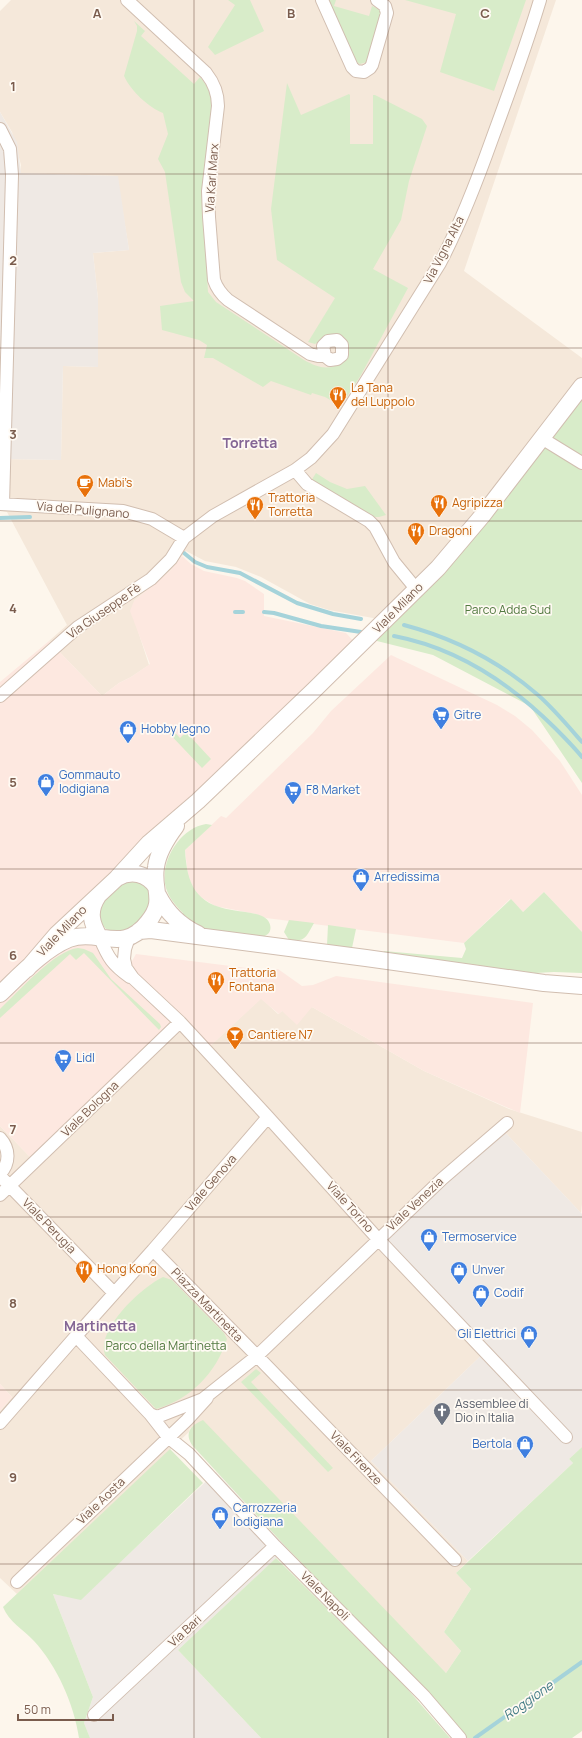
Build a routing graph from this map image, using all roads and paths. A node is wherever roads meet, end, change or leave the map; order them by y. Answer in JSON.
{"nodes":[{"id":1,"x":127,"y":0,"type":"edge"},
{"id":2,"x":322,"y":0,"type":"edge"},
{"id":3,"x":377,"y":0,"type":"edge"},
{"id":4,"x":540,"y":0,"type":"edge"},
{"id":5,"x":0,"y":129,"type":"edge"},
{"id":6,"x":325,"y":356,"type":"dead end"},
{"id":7,"x":582,"y":386,"type":"edge"},
{"id":8,"x":543,"y":439,"type":"junction"},
{"id":9,"x":582,"y":463,"type":"edge"},
{"id":10,"x":295,"y":470,"type":"junction"},
{"id":11,"x":2,"y":504,"type":"edge"},
{"id":12,"x":184,"y":538,"type":"junction"},
{"id":13,"x":417,"y":590,"type":"junction"},
{"id":14,"x":0,"y":696,"type":"edge"},
{"id":15,"x":190,"y":808,"type":"junction"},
{"id":16,"x":117,"y":878,"type":"junction"},
{"id":17,"x":157,"y":891,"type":"junction"},
{"id":18,"x":99,"y":894,"type":"junction"},
{"id":19,"x":134,"y":934,"type":"junction"},
{"id":20,"x":100,"y":938,"type":"junction"},
{"id":21,"x":212,"y":939,"type":"junction"},
{"id":22,"x":27,"y":969,"type":"junction"},
{"id":23,"x":133,"y":978,"type":"junction"},
{"id":24,"x":582,"y":986,"type":"edge"},
{"id":25,"x":0,"y":994,"type":"edge"},
{"id":26,"x":180,"y":1022,"type":"junction"},
{"id":27,"x":268,"y":1117,"type":"junction"},
{"id":28,"x":507,"y":1122,"type":"dead end"},
{"id":29,"x":0,"y":1138,"type":"edge"},
{"id":30,"x":0,"y":1175,"type":"edge"},
{"id":31,"x":10,"y":1186,"type":"junction"},
{"id":32,"x":0,"y":1195,"type":"edge"},
{"id":33,"x":378,"y":1239,"type":"junction"},
{"id":34,"x":154,"y":1250,"type":"junction"},
{"id":35,"x":114,"y":1293,"type":"junction"},
{"id":36,"x":76,"y":1336,"type":"junction"},
{"id":37,"x":257,"y":1356,"type":"junction"},
{"id":38,"x":210,"y":1394,"type":"junction"},
{"id":39,"x":150,"y":1414,"type":"junction"},
{"id":40,"x":186,"y":1420,"type":"junction"},
{"id":41,"x":0,"y":1423,"type":"edge"},
{"id":42,"x":168,"y":1437,"type":"junction"},
{"id":43,"x":566,"y":1437,"type":"dead end"},
{"id":44,"x":189,"y":1454,"type":"junction"},
{"id":45,"x":275,"y":1546,"type":"junction"},
{"id":46,"x":455,"y":1560,"type":"dead end"},
{"id":47,"x":16,"y":1582,"type":"dead end"},
{"id":48,"x":94,"y":1715,"type":"dead end"},
{"id":49,"x":460,"y":1738,"type":"edge"}],
"edges":[{"from":1,"to":6,"type":"street","name":"Via Karl Marx"},
{"from":2,"to":3,"type":"street"},
{"from":4,"to":10,"type":"street","name":"Via Vigna Alta"},
{"from":5,"to":11,"type":"street"},
{"from":7,"to":8,"type":"street","name":"Viale Milano"},
{"from":8,"to":9,"type":"street"},
{"from":8,"to":13,"type":"street","name":"Viale Milano"},
{"from":10,"to":12,"type":"street","name":"Via Vigna Alta"},
{"from":10,"to":13,"type":"street"},
{"from":11,"to":12,"type":"street","name":"Via del Pulignano"},
{"from":12,"to":14,"type":"street","name":"Via Giuseppe Fè"},
{"from":13,"to":15,"type":"street","name":"Viale Milano"},
{"from":15,"to":16,"type":"street","name":"Viale Milano"},
{"from":15,"to":17,"type":"street","name":"Viale Milano"},
{"from":16,"to":17,"type":"street","name":"Viale Milano"},
{"from":16,"to":18,"type":"street","name":"Viale Milano"},
{"from":17,"to":19,"type":"street","name":"Viale Milano"},
{"from":17,"to":21,"type":"street"},
{"from":18,"to":20,"type":"street","name":"Viale Milano"},
{"from":18,"to":22,"type":"street","name":"Viale Milano"},
{"from":19,"to":20,"type":"street","name":"Viale Milano"},
{"from":19,"to":21,"type":"street"},
{"from":19,"to":23,"type":"street","name":"Viale Torino"},
{"from":20,"to":22,"type":"street","name":"Viale Milano"},
{"from":20,"to":23,"type":"street","name":"Viale Torino"},
{"from":21,"to":24,"type":"street"},
{"from":22,"to":25,"type":"street","name":"Viale Milano"},
{"from":23,"to":26,"type":"street","name":"Viale Torino"},
{"from":26,"to":27,"type":"street","name":"Viale Torino"},
{"from":26,"to":31,"type":"street","name":"Viale Bologna"},
{"from":27,"to":33,"type":"street","name":"Viale Torino"},
{"from":27,"to":34,"type":"street","name":"Viale Genova"},
{"from":28,"to":33,"type":"street","name":"Viale Venezia"},
{"from":29,"to":30,"type":"street"},
{"from":30,"to":31,"type":"street","name":"Viale Perugia"},
{"from":31,"to":32,"type":"street","name":"Viale Bologna"},
{"from":31,"to":35,"type":"street","name":"Viale Perugia"},
{"from":33,"to":37,"type":"street","name":"Viale Venezia"},
{"from":33,"to":43,"type":"street","name":"Viale Torino"},
{"from":34,"to":35,"type":"street"},
{"from":34,"to":37,"type":"street","name":"Piazza Martinetta"},
{"from":35,"to":36,"type":"street"},
{"from":36,"to":39,"type":"street"},
{"from":36,"to":41,"type":"street"},
{"from":37,"to":38,"type":"street"},
{"from":37,"to":46,"type":"street","name":"Viale Firenze"},
{"from":38,"to":39,"type":"street"},
{"from":38,"to":40,"type":"street"},
{"from":39,"to":42,"type":"street"},
{"from":40,"to":42,"type":"street","name":"Viale Aosta"},
{"from":40,"to":44,"type":"street","name":"Viale Napoli"},
{"from":42,"to":44,"type":"street","name":"Viale Napoli"},
{"from":42,"to":47,"type":"street","name":"Viale Aosta"},
{"from":44,"to":45,"type":"street","name":"Viale Napoli"},
{"from":45,"to":48,"type":"street","name":"Via Bari"},
{"from":45,"to":49,"type":"street","name":"Viale Napoli"}]}
